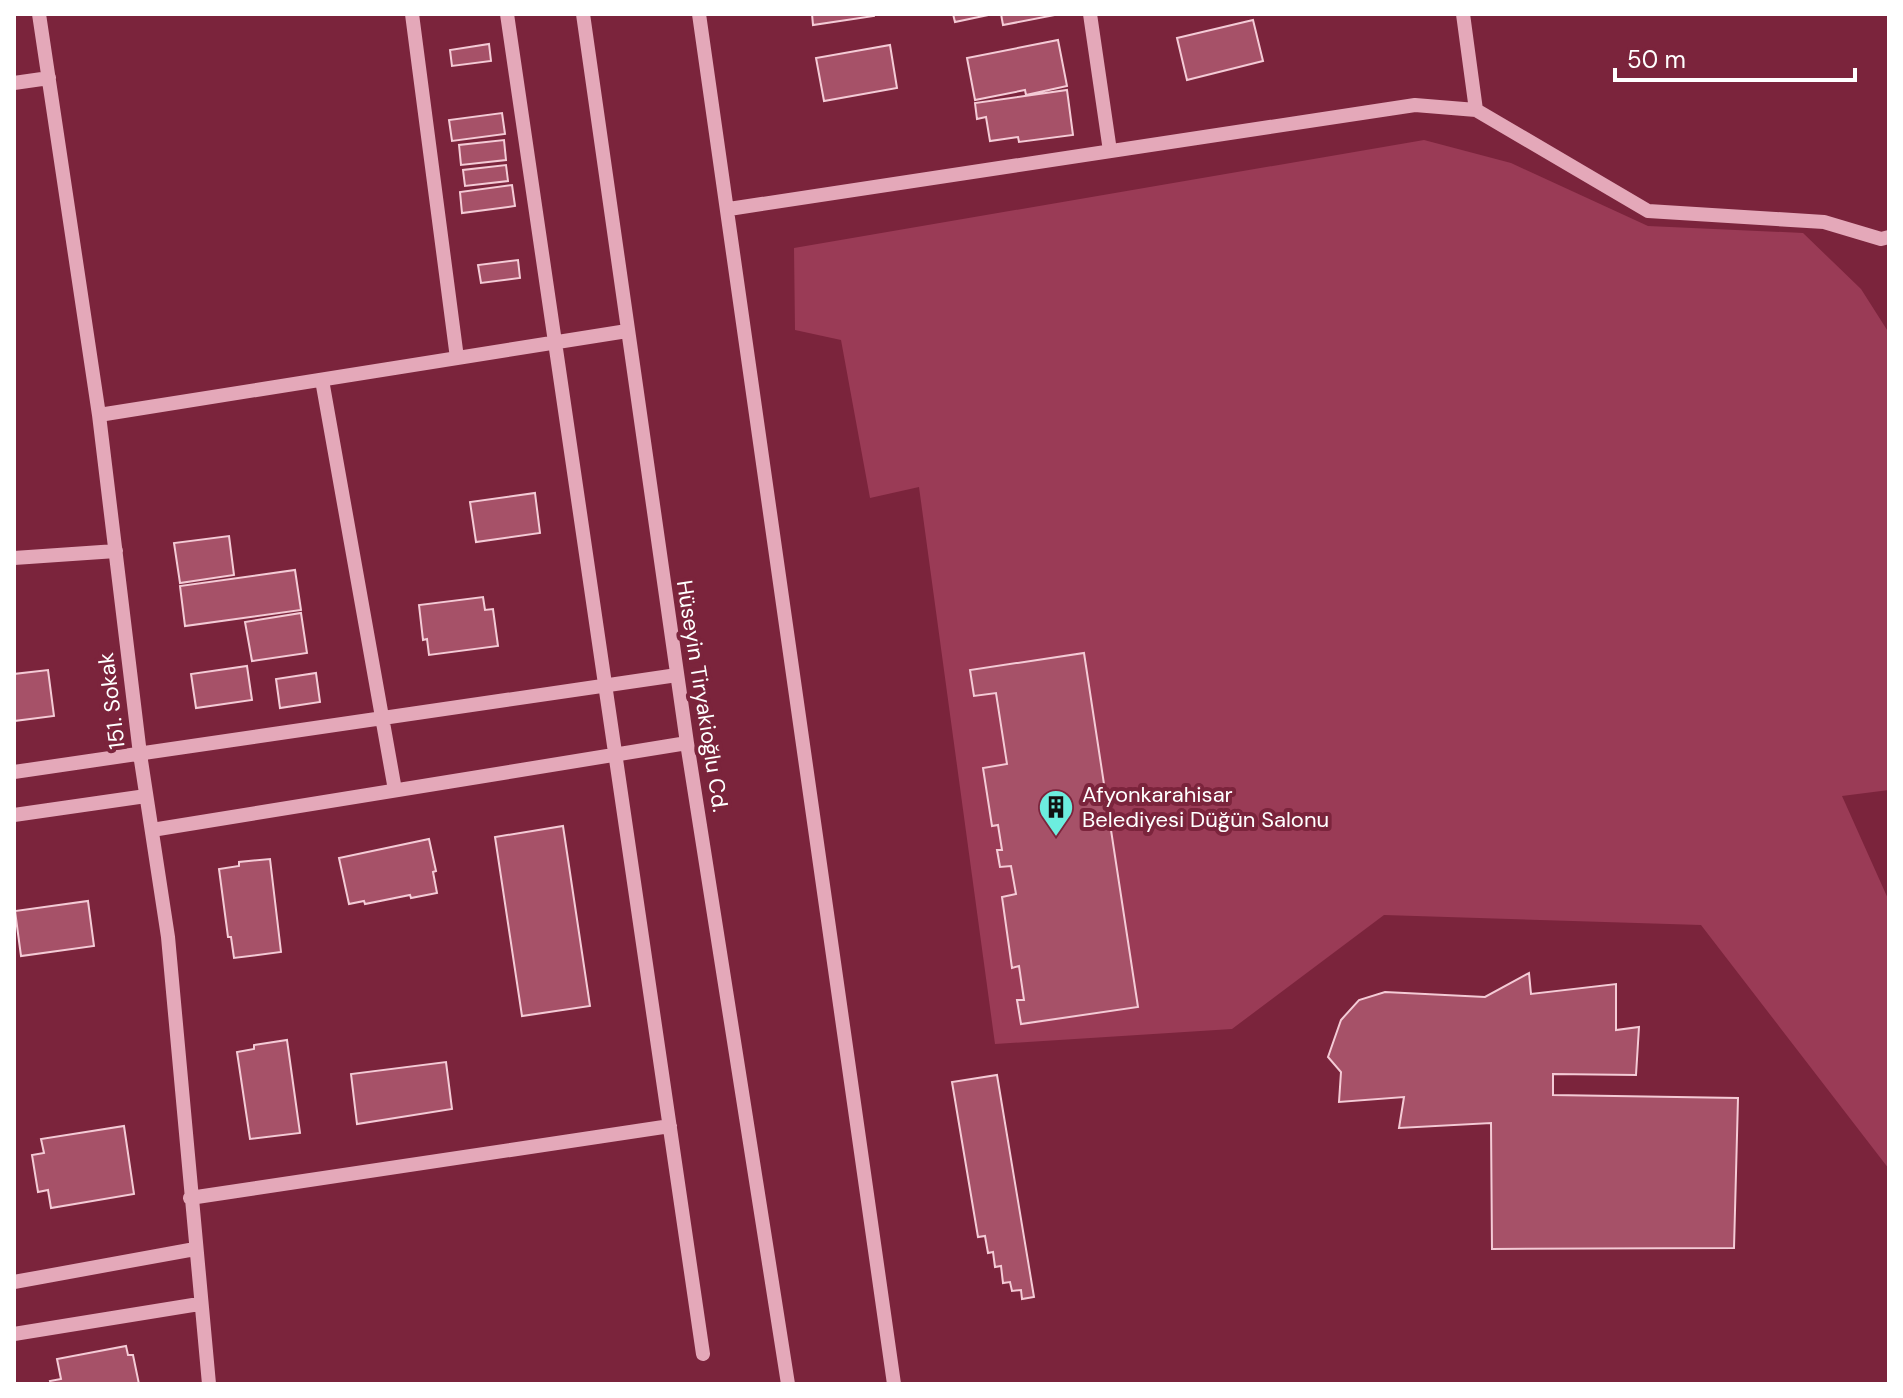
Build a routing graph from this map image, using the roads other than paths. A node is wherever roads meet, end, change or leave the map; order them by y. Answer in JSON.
{"nodes":[{"id":1,"x":39,"y":14,"type":"edge"},
{"id":2,"x":412,"y":14,"type":"edge"},
{"id":3,"x":507,"y":14,"type":"edge"},
{"id":4,"x":583,"y":14,"type":"edge"},
{"id":5,"x":699,"y":14,"type":"edge"},
{"id":6,"x":1090,"y":14,"type":"edge"},
{"id":7,"x":1463,"y":14,"type":"edge"},
{"id":8,"x":49,"y":78,"type":"junction"},
{"id":9,"x":14,"y":83,"type":"edge"},
{"id":10,"x":1476,"y":110,"type":"junction"},
{"id":11,"x":1110,"y":151,"type":"junction"},
{"id":12,"x":729,"y":209,"type":"junction"},
{"id":13,"x":1889,"y":237,"type":"edge"},
{"id":14,"x":627,"y":331,"type":"junction"},
{"id":15,"x":556,"y":342,"type":"junction"},
{"id":16,"x":457,"y":358,"type":"junction"},
{"id":17,"x":322,"y":380,"type":"junction"},
{"id":18,"x":99,"y":415,"type":"junction"},
{"id":19,"x":116,"y":551,"type":"junction"},
{"id":20,"x":14,"y":558,"type":"edge"},
{"id":21,"x":677,"y":675,"type":"junction"},
{"id":22,"x":607,"y":684,"type":"junction"},
{"id":23,"x":382,"y":718,"type":"junction"},
{"id":24,"x":687,"y":743,"type":"junction"},
{"id":25,"x":140,"y":754,"type":"junction"},
{"id":26,"x":617,"y":755,"type":"junction"},
{"id":27,"x":14,"y":772,"type":"edge"},
{"id":28,"x":395,"y":790,"type":"junction"},
{"id":29,"x":146,"y":796,"type":"junction"},
{"id":30,"x":14,"y":815,"type":"edge"},
{"id":31,"x":152,"y":830,"type":"junction"},
{"id":32,"x":670,"y":1126,"type":"junction"},
{"id":33,"x":190,"y":1198,"type":"junction"},
{"id":34,"x":195,"y":1249,"type":"junction"},
{"id":35,"x":14,"y":1282,"type":"edge"},
{"id":36,"x":199,"y":1304,"type":"junction"},
{"id":37,"x":14,"y":1334,"type":"edge"},
{"id":38,"x":703,"y":1354,"type":"dead end"},
{"id":39,"x":209,"y":1384,"type":"edge"},
{"id":40,"x":788,"y":1384,"type":"edge"},
{"id":41,"x":893,"y":1384,"type":"edge"}],
"edges":[{"from":1,"to":8,"type":"street","name":"151. Sokak"},
{"from":2,"to":16,"type":"street"},
{"from":3,"to":15,"type":"street"},
{"from":4,"to":14,"type":"street","name":"Hüseyin Tiryakioğlu Cd."},
{"from":5,"to":12,"type":"street"},
{"from":6,"to":11,"type":"street"},
{"from":7,"to":10,"type":"street"},
{"from":8,"to":9,"type":"street"},
{"from":8,"to":18,"type":"street","name":"151. Sokak"},
{"from":10,"to":11,"type":"street"},
{"from":10,"to":13,"type":"street"},
{"from":11,"to":12,"type":"street"},
{"from":12,"to":41,"type":"street"},
{"from":14,"to":15,"type":"street"},
{"from":14,"to":21,"type":"street","name":"Hüseyin Tiryakioğlu Cd."},
{"from":15,"to":16,"type":"street"},
{"from":15,"to":22,"type":"street"},
{"from":16,"to":17,"type":"street"},
{"from":17,"to":18,"type":"street"},
{"from":17,"to":23,"type":"street"},
{"from":18,"to":19,"type":"street","name":"151. Sokak"},
{"from":19,"to":20,"type":"street"},
{"from":19,"to":25,"type":"street","name":"151. Sokak"},
{"from":21,"to":22,"type":"street"},
{"from":21,"to":24,"type":"street","name":"Hüseyin Tiryakioğlu Cd."},
{"from":22,"to":23,"type":"street"},
{"from":22,"to":26,"type":"street"},
{"from":23,"to":25,"type":"street"},
{"from":23,"to":28,"type":"street"},
{"from":24,"to":26,"type":"street"},
{"from":24,"to":40,"type":"street","name":"Hüseyin Tiryakioğlu Cd."},
{"from":25,"to":27,"type":"street"},
{"from":25,"to":29,"type":"street","name":"151. Sokak"},
{"from":26,"to":28,"type":"street"},
{"from":26,"to":32,"type":"street"},
{"from":28,"to":31,"type":"street"},
{"from":29,"to":30,"type":"street"},
{"from":29,"to":31,"type":"street","name":"151. Sokak"},
{"from":31,"to":33,"type":"street","name":"151. Sokak"},
{"from":32,"to":33,"type":"street"},
{"from":32,"to":38,"type":"street"},
{"from":33,"to":34,"type":"street","name":"151. Sokak"},
{"from":34,"to":35,"type":"street"},
{"from":34,"to":36,"type":"street","name":"151. Sokak"},
{"from":36,"to":37,"type":"street"},
{"from":36,"to":39,"type":"street","name":"151. Sokak"}]}
